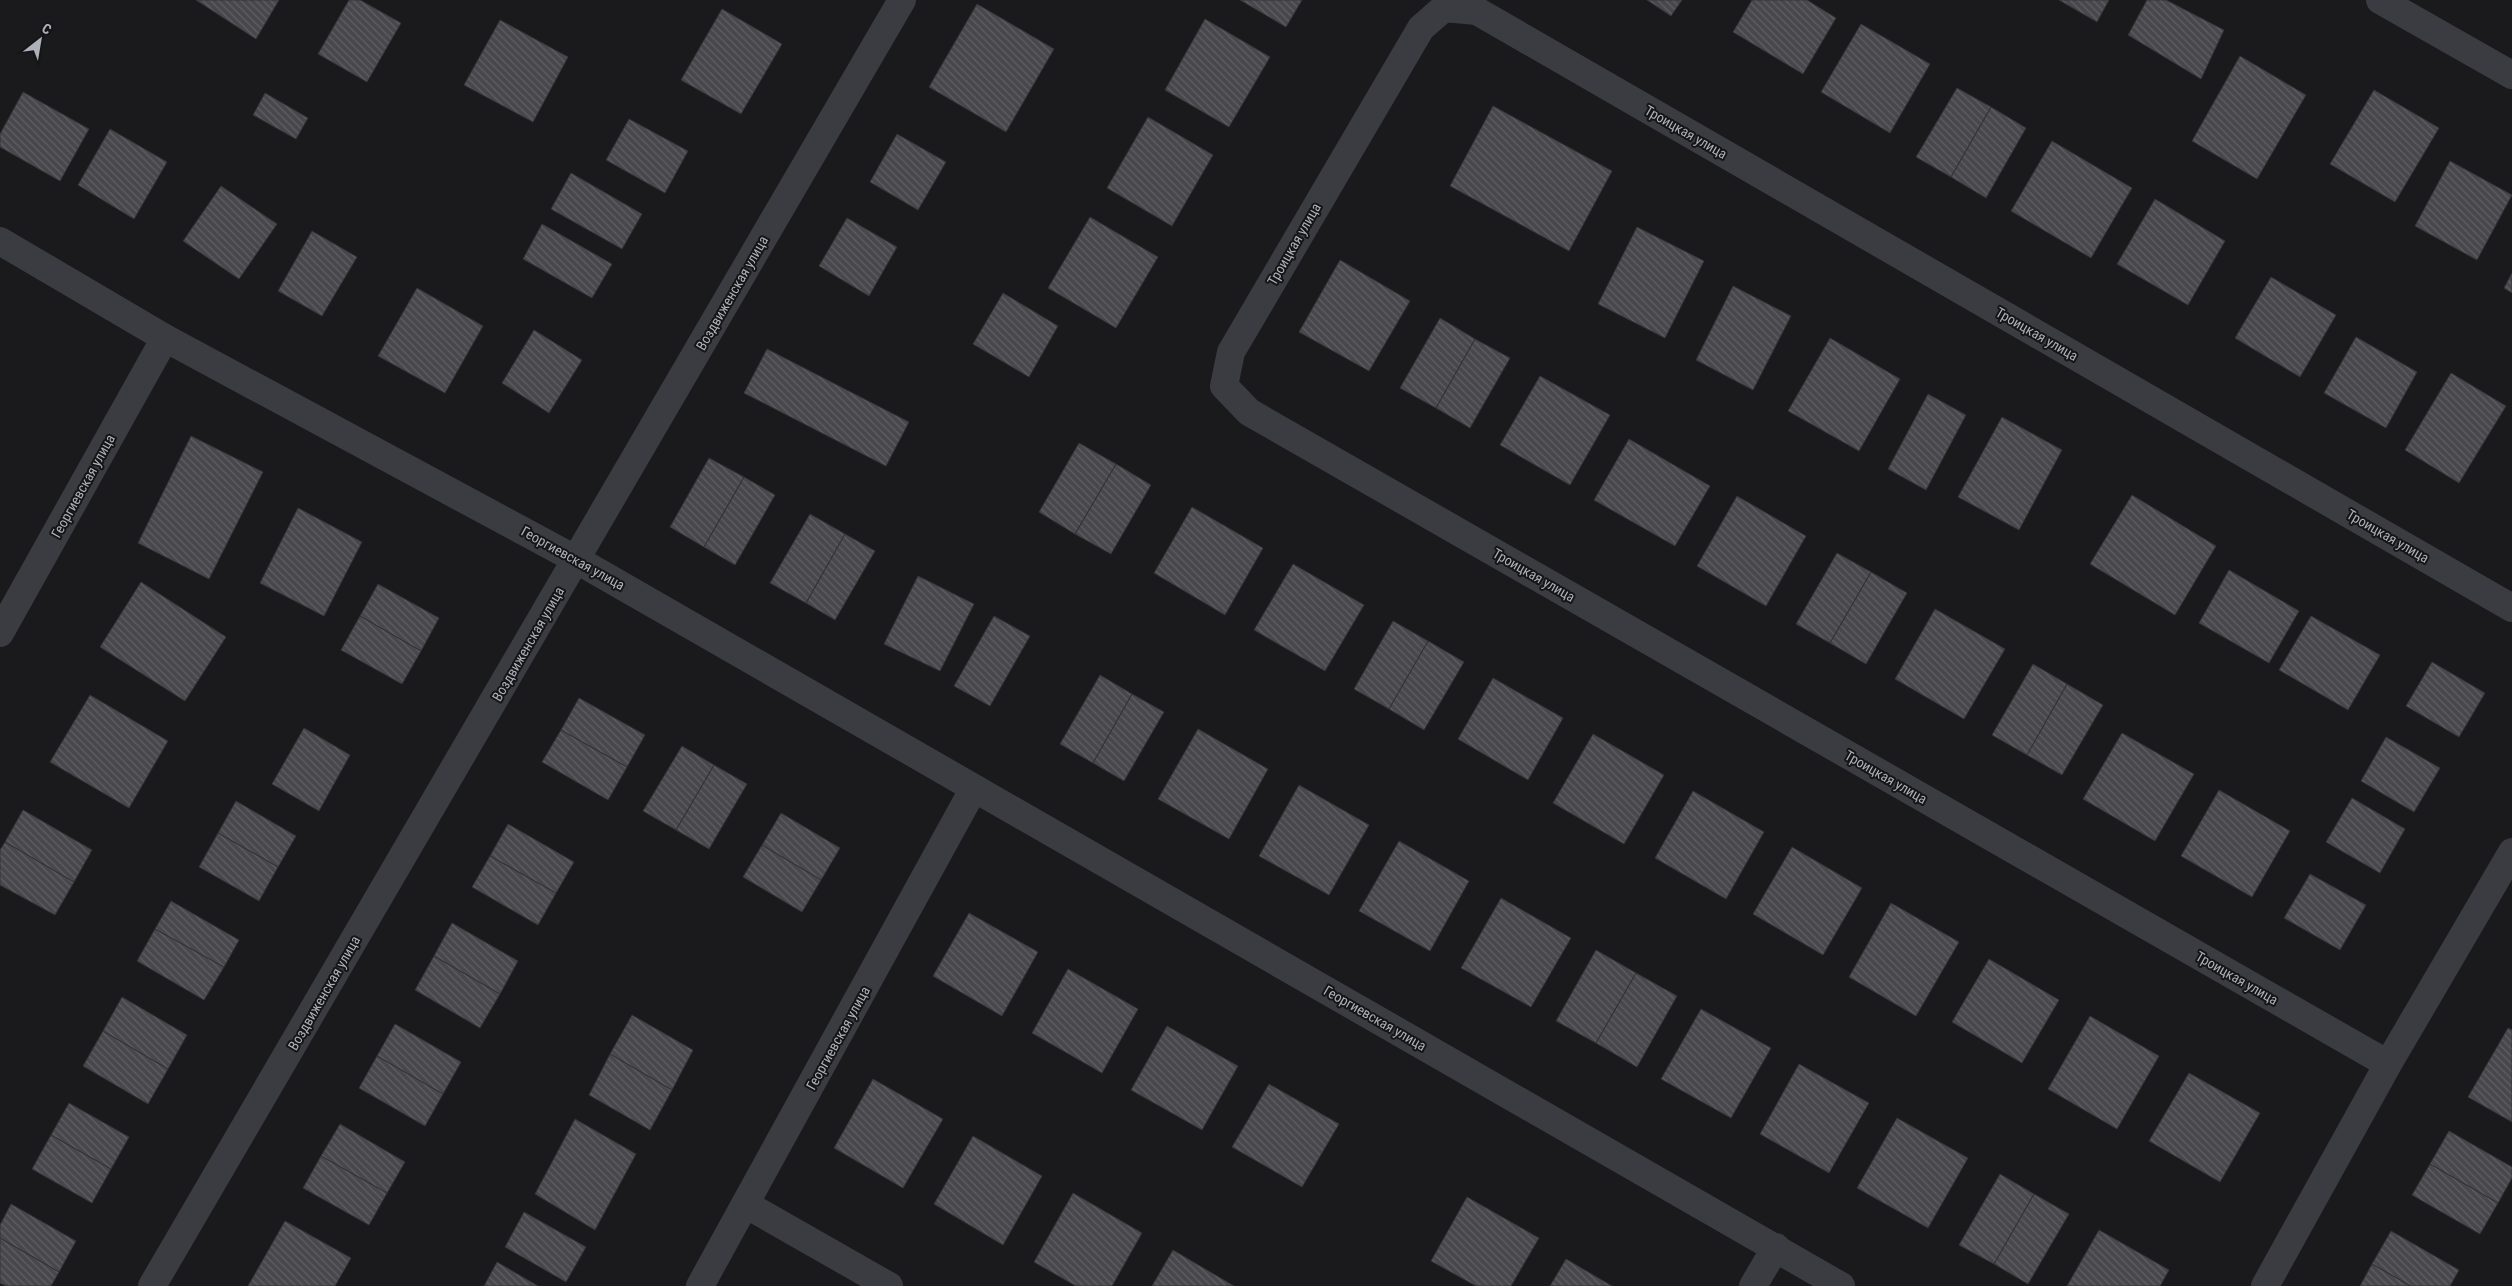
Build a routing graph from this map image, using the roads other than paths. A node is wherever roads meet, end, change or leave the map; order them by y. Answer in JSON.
{"nodes":[{"id":1,"x":902,"y":0,"type":"edge"},
{"id":2,"x":2380,"y":0,"type":"edge"},
{"id":3,"x":2512,"y":75,"type":"edge"},
{"id":4,"x":0,"y":241,"type":"edge"},
{"id":5,"x":165,"y":338,"type":"junction"},
{"id":6,"x":578,"y":560,"type":"junction"},
{"id":7,"x":2512,"y":608,"type":"edge"},
{"id":8,"x":0,"y":633,"type":"edge"},
{"id":9,"x":974,"y":788,"type":"junction"},
{"id":10,"x":2512,"y":852,"type":"edge"},
{"id":11,"x":2388,"y":1064,"type":"junction"},
{"id":12,"x":747,"y":1205,"type":"junction"},
{"id":13,"x":1776,"y":1247,"type":"junction"},
{"id":14,"x":152,"y":1286,"type":"edge"},
{"id":15,"x":700,"y":1286,"type":"edge"},
{"id":16,"x":889,"y":1286,"type":"edge"},
{"id":17,"x":1753,"y":1286,"type":"edge"},
{"id":18,"x":1841,"y":1286,"type":"edge"},
{"id":19,"x":2265,"y":1286,"type":"edge"}],
"edges":[{"from":1,"to":6,"type":"street","name":"Воздвиженская улица"},
{"from":2,"to":3,"type":"street"},
{"from":4,"to":5,"type":"street","name":"Георгиевская улица"},
{"from":5,"to":6,"type":"street","name":"Георгиевская улица"},
{"from":5,"to":8,"type":"street","name":"Георгиевская улица"},
{"from":6,"to":9,"type":"street","name":"Георгиевская улица"},
{"from":6,"to":14,"type":"street","name":"Воздвиженская улица"},
{"from":7,"to":11,"type":"street","name":"Троицкая улица"},
{"from":9,"to":12,"type":"street","name":"Георгиевская улица"},
{"from":9,"to":13,"type":"street","name":"Георгиевская улица"},
{"from":10,"to":11,"type":"street"},
{"from":11,"to":19,"type":"street"},
{"from":12,"to":15,"type":"street","name":"Георгиевская улица"},
{"from":12,"to":16,"type":"street"},
{"from":13,"to":17,"type":"street"},
{"from":13,"to":18,"type":"street","name":"Георгиевская улица"}]}
